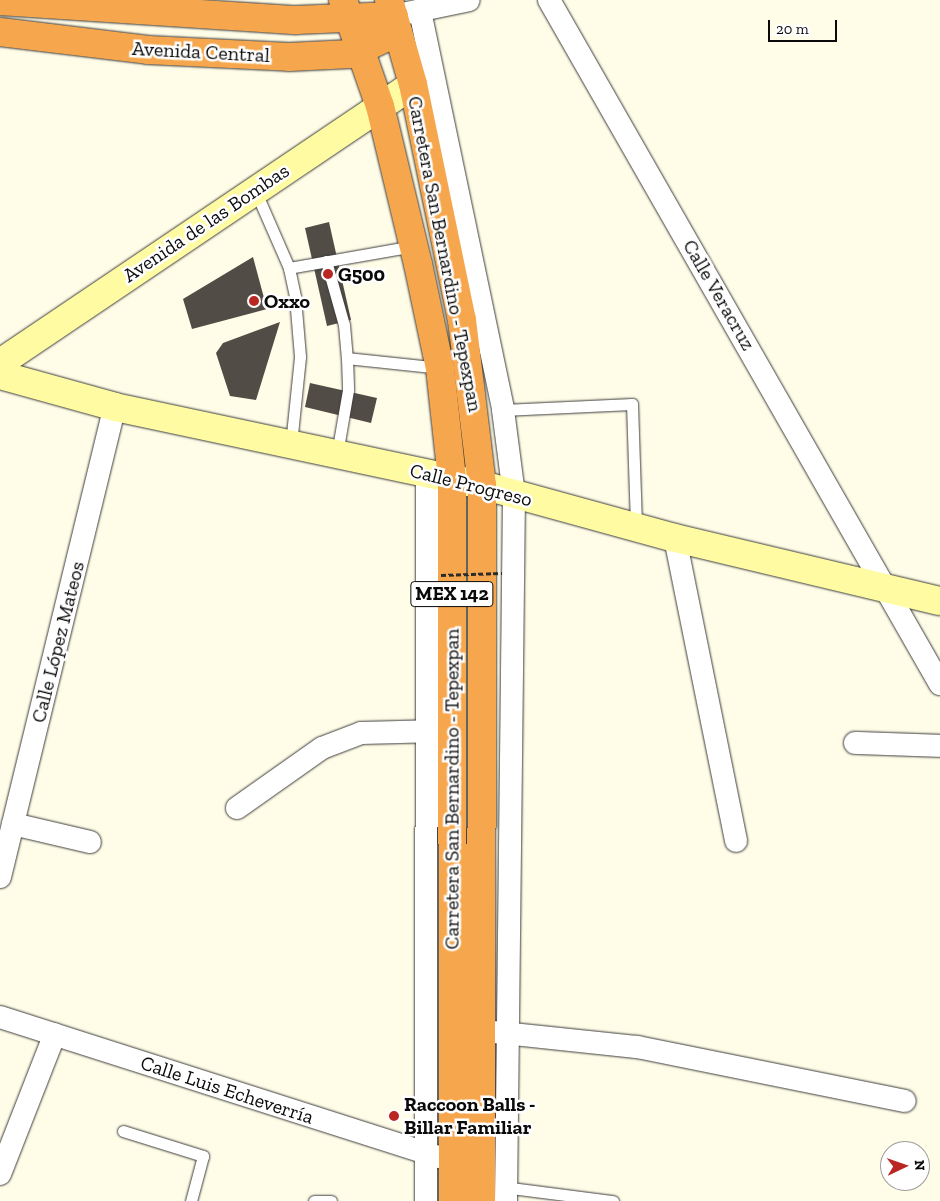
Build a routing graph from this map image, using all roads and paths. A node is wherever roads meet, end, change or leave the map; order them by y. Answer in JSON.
{"nodes":[{"id":1,"x":0,"y":0,"type":"edge"},
{"id":2,"x":469,"y":0,"type":"edge"},
{"id":3,"x":549,"y":0,"type":"edge"},
{"id":4,"x":347,"y":10,"type":"edge"},
{"id":5,"x":425,"y":12,"type":"junction"},
{"id":6,"x":394,"y":16,"type":"edge"},
{"id":7,"x":0,"y":32,"type":"edge"},
{"id":8,"x":362,"y":51,"type":"junction"},
{"id":9,"x":413,"y":84,"type":"junction"},
{"id":10,"x":380,"y":106,"type":"junction"},
{"id":11,"x":255,"y":190,"type":"junction"},
{"id":12,"x":414,"y":246,"type":"junction"},
{"id":13,"x":326,"y":262,"type":"junction"},
{"id":14,"x":289,"y":268,"type":"junction"},
{"id":15,"x":347,"y":358,"type":"junction"},
{"id":16,"x":0,"y":363,"type":"edge"},
{"id":17,"x":440,"y":368,"type":"junction"},
{"id":18,"x":0,"y":375,"type":"edge"},
{"id":19,"x":115,"y":407,"type":"junction"},
{"id":20,"x":503,"y":410,"type":"junction"},
{"id":21,"x":291,"y":444,"type":"junction"},
{"id":22,"x":337,"y":454,"type":"junction"},
{"id":23,"x":440,"y":476,"type":"junction"},
{"id":24,"x":482,"y":485,"type":"junction"},
{"id":25,"x":514,"y":495,"type":"junction"},
{"id":26,"x":636,"y":527,"type":"junction"},
{"id":27,"x":674,"y":538,"type":"junction"},
{"id":28,"x":502,"y":573,"type":"dead end"},
{"id":29,"x":441,"y":575,"type":"dead end"},
{"id":30,"x":889,"y":590,"type":"junction"},
{"id":31,"x":940,"y":601,"type":"edge"},
{"id":32,"x":940,"y":684,"type":"edge"},
{"id":33,"x":452,"y":731,"type":"junction"},
{"id":34,"x":425,"y":732,"type":"junction"},
{"id":35,"x":855,"y":743,"type":"dead end"},
{"id":36,"x":940,"y":746,"type":"edge"},
{"id":37,"x":237,"y":808,"type":"dead end"},
{"id":38,"x":13,"y":824,"type":"junction"},
{"id":39,"x":736,"y":841,"type":"dead end"},
{"id":40,"x":90,"y":842,"type":"dead end"},
{"id":41,"x":0,"y":878,"type":"edge"},
{"id":42,"x":0,"y":1017,"type":"edge"},
{"id":43,"x":482,"y":1030,"type":"junction"},
{"id":44,"x":55,"y":1034,"type":"junction"},
{"id":45,"x":509,"y":1034,"type":"junction"},
{"id":46,"x":905,"y":1101,"type":"dead end"},
{"id":47,"x":123,"y":1131,"type":"dead end"},
{"id":48,"x":427,"y":1154,"type":"junction"},
{"id":49,"x":454,"y":1162,"type":"junction"},
{"id":50,"x":0,"y":1174,"type":"edge"},
{"id":51,"x":494,"y":1194,"type":"edge"},
{"id":52,"x":191,"y":1201,"type":"edge"},
{"id":53,"x":314,"y":1201,"type":"edge"},
{"id":54,"x":331,"y":1201,"type":"edge"},
{"id":55,"x":426,"y":1201,"type":"edge"},
{"id":56,"x":453,"y":1201,"type":"edge"},
{"id":57,"x":613,"y":1201,"type":"edge"}],
"edges":[{"from":1,"to":4,"type":"highway","name":"Avenida Central"},
{"from":2,"to":5,"type":"street"},
{"from":3,"to":30,"type":"street","name":"Calle Veracruz"},
{"from":4,"to":6,"type":"highway","name":"Avenida Central"},
{"from":4,"to":8,"type":"highway","name":"Carretera San Bernardino - Tepexpan","number":"MEX 142"},
{"from":5,"to":6,"type":"street"},
{"from":5,"to":20,"type":"street"},
{"from":6,"to":8,"type":"highway","name":"Avenida Central"},
{"from":6,"to":9,"type":"highway","name":"Carretera San Bernardino - Tepexpan","number":"MEX 142"},
{"from":7,"to":8,"type":"highway","name":"Avenida Central"},
{"from":8,"to":10,"type":"highway","name":"Carretera San Bernardino - Tepexpan","number":"MEX 142"},
{"from":9,"to":10,"type":"street","name":"Avenida de las Bombas"},
{"from":9,"to":24,"type":"highway","name":"Carretera San Bernardino - Tepexpan","number":"MEX 142"},
{"from":10,"to":11,"type":"street","name":"Avenida de las Bombas"},
{"from":10,"to":12,"type":"highway","name":"Carretera San Bernardino - Tepexpan","number":"MEX 142"},
{"from":11,"to":14,"type":"lane"},
{"from":11,"to":16,"type":"street","name":"Avenida de las Bombas"},
{"from":12,"to":13,"type":"lane"},
{"from":12,"to":17,"type":"highway","name":"Carretera San Bernardino - Tepexpan","number":"MEX 142"},
{"from":13,"to":14,"type":"lane"},
{"from":13,"to":15,"type":"lane"},
{"from":14,"to":21,"type":"lane"},
{"from":15,"to":17,"type":"lane"},
{"from":15,"to":22,"type":"lane"},
{"from":17,"to":23,"type":"highway","name":"Carretera San Bernardino - Tepexpan","number":"MEX 142"},
{"from":18,"to":19,"type":"street","name":"Calle Progreso"},
{"from":19,"to":21,"type":"street","name":"Calle Progreso"},
{"from":19,"to":38,"type":"street","name":"Calle López Mateos"},
{"from":20,"to":25,"type":"street"},
{"from":20,"to":26,"type":"lane"},
{"from":21,"to":22,"type":"street","name":"Calle Progreso"},
{"from":22,"to":23,"type":"street","name":"Calle Progreso"},
{"from":23,"to":24,"type":"street","name":"Calle Progreso"},
{"from":23,"to":33,"type":"highway","name":"Carretera San Bernardino - Tepexpan","number":"MEX 142"},
{"from":23,"to":34,"type":"street"},
{"from":24,"to":25,"type":"street","name":"Calle Progreso"},
{"from":24,"to":43,"type":"highway","name":"Carretera San Bernardino - Tepexpan","number":"MEX 142"},
{"from":25,"to":26,"type":"street","name":"Calle Progreso"},
{"from":25,"to":45,"type":"street"},
{"from":26,"to":27,"type":"street","name":"Calle Progreso"},
{"from":27,"to":30,"type":"street","name":"Calle Progreso"},
{"from":27,"to":39,"type":"street"},
{"from":28,"to":29,"type":"path","bridge":true},
{"from":30,"to":31,"type":"street","name":"Calle Progreso"},
{"from":30,"to":32,"type":"street","name":"Calle Veracruz"},
{"from":33,"to":34,"type":"street"},
{"from":33,"to":49,"type":"highway","name":"Carretera San Bernardino - Tepexpan","number":"MEX 142"},
{"from":34,"to":37,"type":"street"},
{"from":34,"to":48,"type":"street"},
{"from":35,"to":36,"type":"street"},
{"from":38,"to":40,"type":"street"},
{"from":38,"to":41,"type":"street","name":"Calle López Mateos"},
{"from":42,"to":44,"type":"street","name":"Calle Luis Echeverría"},
{"from":43,"to":45,"type":"street"},
{"from":43,"to":51,"type":"highway","name":"Carretera San Bernardino - Tepexpan","number":"MEX 142"},
{"from":44,"to":48,"type":"street","name":"Calle Luis Echeverría"},
{"from":44,"to":50,"type":"street"},
{"from":45,"to":46,"type":"street"},
{"from":45,"to":51,"type":"street"},
{"from":47,"to":52,"type":"lane"},
{"from":48,"to":49,"type":"street","name":"Calle Luis Echeverría"},
{"from":48,"to":55,"type":"street"},
{"from":49,"to":56,"type":"highway","name":"Carretera San Bernardino - Tepexpan","number":"MEX 142"},
{"from":51,"to":57,"type":"lane"},
{"from":53,"to":54,"type":"lane"}]}
